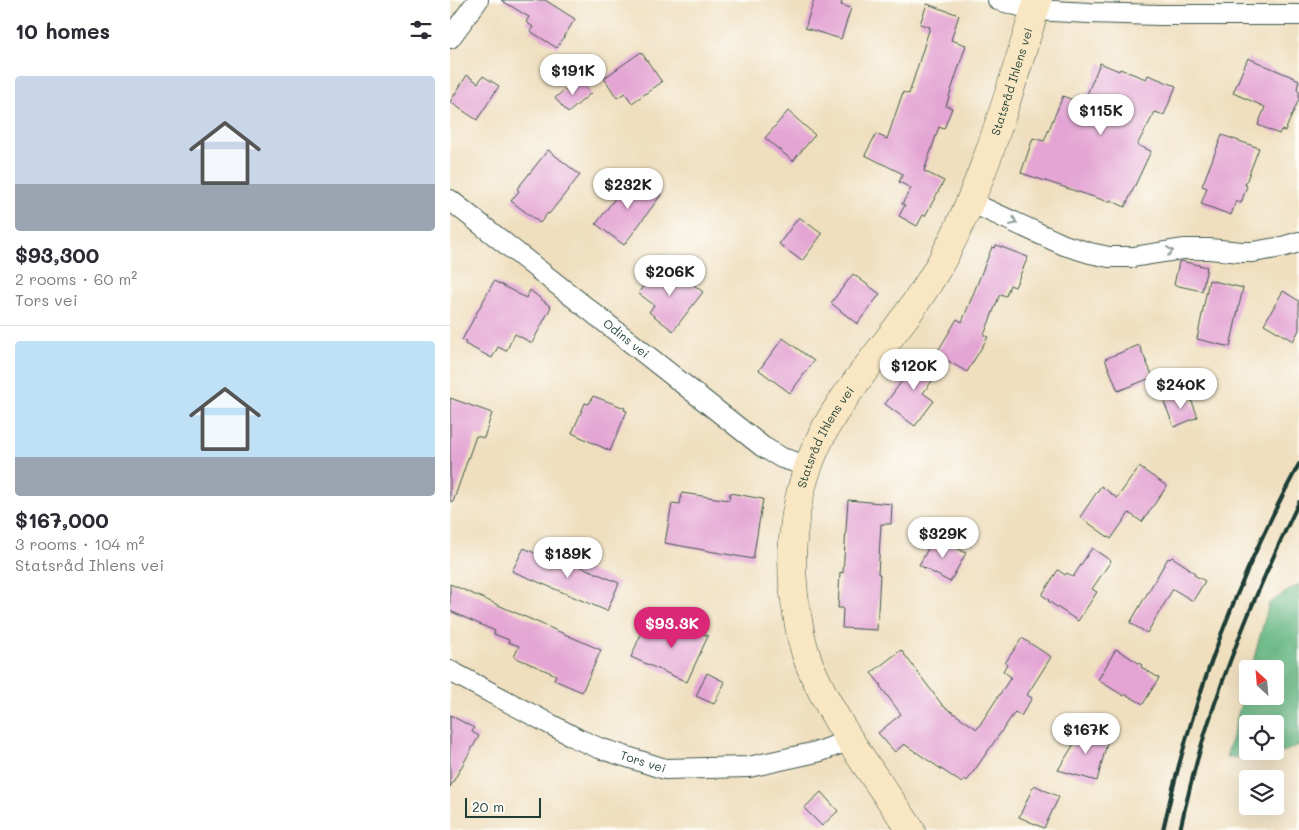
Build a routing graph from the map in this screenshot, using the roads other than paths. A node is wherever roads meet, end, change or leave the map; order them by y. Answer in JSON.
{"nodes":[{"id":1,"x":478,"y":0,"type":"edge"},
{"id":2,"x":998,"y":0,"type":"edge"},
{"id":3,"x":1037,"y":5,"type":"edge"},
{"id":4,"x":1299,"y":15,"type":"edge"},
{"id":5,"x":450,"y":38,"type":"edge"},
{"id":6,"x":450,"y":200,"type":"edge"},
{"id":7,"x":970,"y":202,"type":"junction"},
{"id":8,"x":1299,"y":242,"type":"edge"},
{"id":9,"x":808,"y":466,"type":"junction"},
{"id":10,"x":450,"y":671,"type":"edge"},
{"id":11,"x":850,"y":740,"type":"junction"},
{"id":12,"x":911,"y":830,"type":"edge"}],
"edges":[{"from":1,"to":5,"type":"street"},
{"from":2,"to":3,"type":"street"},
{"from":3,"to":4,"type":"street"},
{"from":3,"to":7,"type":"street","name":"Statsråd Ihlens vei"},
{"from":6,"to":9,"type":"street","name":"Odins vei"},
{"from":7,"to":8,"type":"street","one_way":true},
{"from":7,"to":9,"type":"street","name":"Statsråd Ihlens vei"},
{"from":9,"to":11,"type":"street","name":"Statsråd Ihlens vei"},
{"from":10,"to":11,"type":"street","name":"Tors vei"},
{"from":11,"to":12,"type":"street","name":"Statsråd Ihlens vei"}]}
